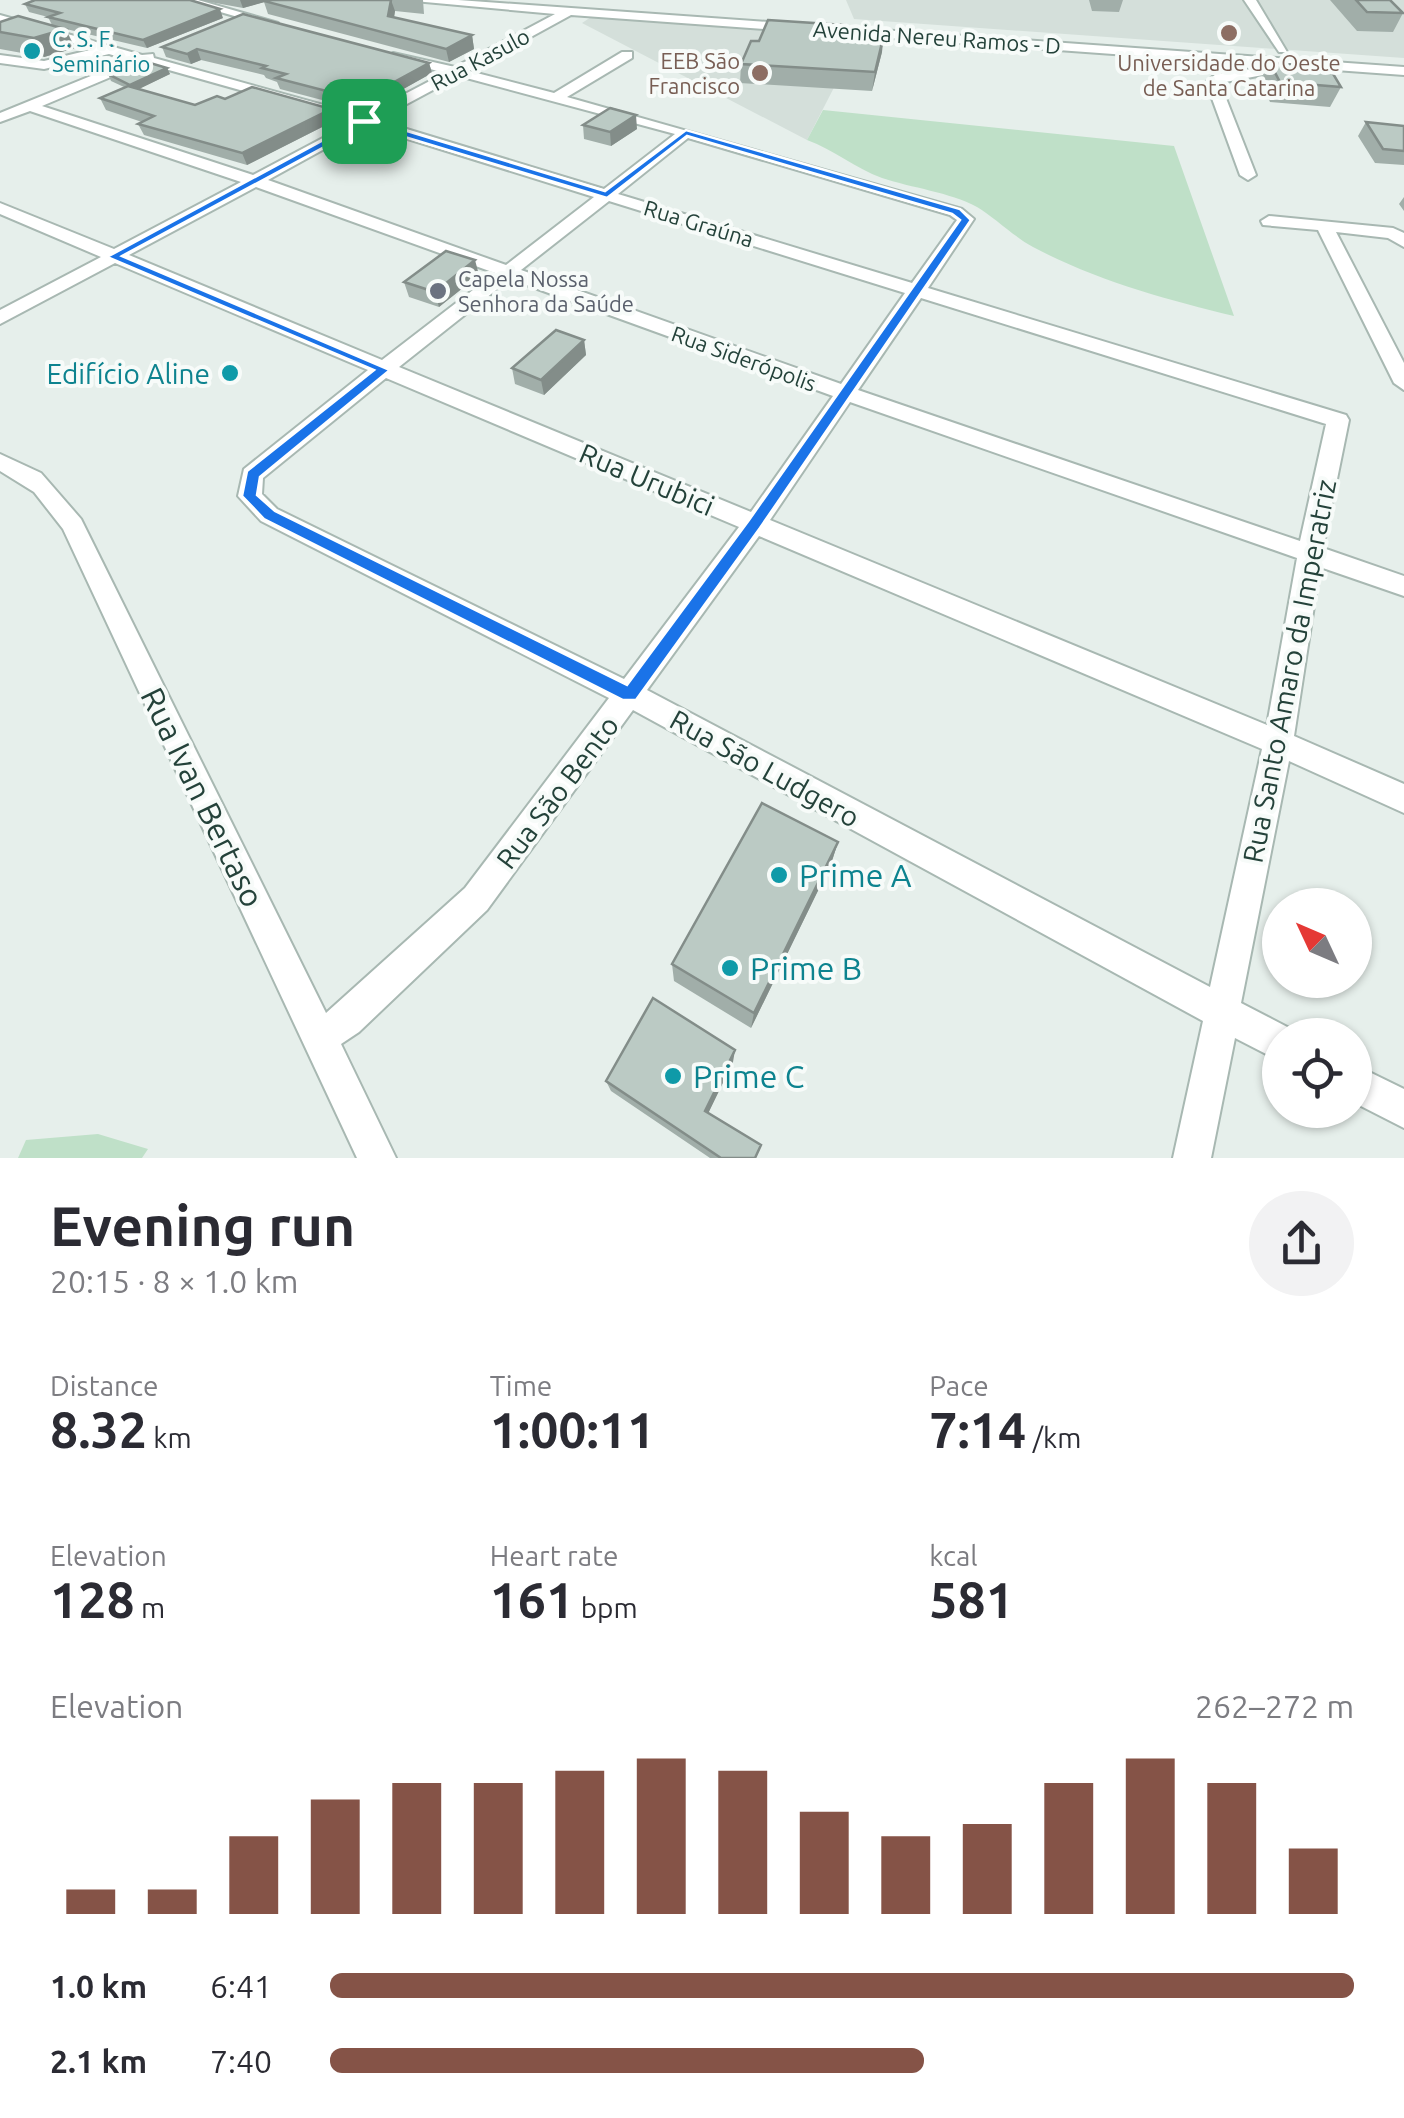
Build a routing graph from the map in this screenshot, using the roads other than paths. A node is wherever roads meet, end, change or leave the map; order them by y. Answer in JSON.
{"nodes":[{"id":1,"x":185,"y":0,"type":"edge"},
{"id":2,"x":409,"y":0,"type":"edge"},
{"id":3,"x":508,"y":0,"type":"edge"},
{"id":4,"x":1254,"y":5,"type":"edge"},
{"id":5,"x":272,"y":6,"type":"edge"},
{"id":6,"x":580,"y":6,"type":"edge"},
{"id":7,"x":15,"y":10,"type":"dead end"},
{"id":8,"x":246,"y":16,"type":"junction"},
{"id":9,"x":0,"y":17,"type":"edge"},
{"id":10,"x":230,"y":23,"type":"edge"},
{"id":11,"x":282,"y":26,"type":"edge"},
{"id":12,"x":1103,"y":45,"type":"junction"},
{"id":13,"x":112,"y":49,"type":"junction"},
{"id":14,"x":162,"y":51,"type":"edge"},
{"id":15,"x":390,"y":54,"type":"edge"},
{"id":16,"x":627,"y":55,"type":"dead end"},
{"id":17,"x":1287,"y":55,"type":"junction"},
{"id":18,"x":0,"y":58,"type":"edge"},
{"id":19,"x":145,"y":58,"type":"junction"},
{"id":20,"x":1260,"y":60,"type":"junction"},
{"id":21,"x":1341,"y":62,"type":"junction"},
{"id":22,"x":1404,"y":63,"type":"edge"},
{"id":23,"x":1404,"y":71,"type":"edge"},
{"id":24,"x":456,"y":72,"type":"junction"},
{"id":25,"x":556,"y":98,"type":"junction"},
{"id":26,"x":29,"y":106,"type":"junction"},
{"id":27,"x":0,"y":118,"type":"edge"},
{"id":28,"x":364,"y":121,"type":"junction"},
{"id":29,"x":686,"y":133,"type":"junction"},
{"id":30,"x":1248,"y":175,"type":"dead end"},
{"id":31,"x":254,"y":181,"type":"junction"},
{"id":32,"x":607,"y":194,"type":"junction"},
{"id":33,"x":0,"y":208,"type":"edge"},
{"id":34,"x":1269,"y":221,"type":"dead end"},
{"id":35,"x":1324,"y":226,"type":"junction"},
{"id":36,"x":1404,"y":242,"type":"edge"},
{"id":37,"x":112,"y":257,"type":"junction"},
{"id":38,"x":506,"y":273,"type":"junction"},
{"id":39,"x":920,"y":289,"type":"junction"},
{"id":40,"x":0,"y":318,"type":"edge"},
{"id":41,"x":383,"y":370,"type":"junction"},
{"id":42,"x":1404,"y":383,"type":"edge"},
{"id":43,"x":845,"y":393,"type":"junction"},
{"id":44,"x":1338,"y":420,"type":"joint"},
{"id":45,"x":0,"y":462,"type":"edge"},
{"id":46,"x":754,"y":524,"type":"junction"},
{"id":47,"x":1310,"y":551,"type":"junction"},
{"id":48,"x":1404,"y":586,"type":"edge"},
{"id":49,"x":630,"y":695,"type":"junction"},
{"id":50,"x":1278,"y":742,"type":"junction"},
{"id":51,"x":1404,"y":800,"type":"edge"},
{"id":52,"x":1222,"y":1012,"type":"junction"},
{"id":53,"x":1262,"y":1033,"type":"edge"},
{"id":54,"x":319,"y":1037,"type":"junction"},
{"id":55,"x":1372,"y":1092,"type":"edge"},
{"id":56,"x":1404,"y":1109,"type":"edge"},
{"id":57,"x":377,"y":1158,"type":"edge"},
{"id":58,"x":1192,"y":1158,"type":"edge"}],
"edges":[{"from":1,"to":8,"type":"street"},
{"from":2,"to":6,"type":"street","name":"Avenida Nereu Ramos - D"},
{"from":3,"to":6,"type":"street","name":"Avenida Nereu Ramos - D"},
{"from":4,"to":17,"type":"street"},
{"from":5,"to":8,"type":"street"},
{"from":6,"to":12,"type":"street","name":"Avenida Nereu Ramos - D"},
{"from":6,"to":24,"type":"street","name":"Rua Kasulo"},
{"from":7,"to":9,"type":"street"},
{"from":8,"to":10,"type":"street"},
{"from":8,"to":11,"type":"street"},
{"from":9,"to":13,"type":"street","name":"Rua Graúna"},
{"from":12,"to":17,"type":"street","name":"Avenida Nereu Ramos - D"},
{"from":12,"to":20,"type":"street","name":"Avenida Nereu Ramos - D"},
{"from":13,"to":18,"type":"street"},
{"from":13,"to":19,"type":"street","name":"Rua Graúna"},
{"from":14,"to":19,"type":"street"},
{"from":15,"to":24,"type":"street"},
{"from":16,"to":25,"type":"street"},
{"from":17,"to":20,"type":"street","name":"Avenida Nereu Ramos - D"},
{"from":17,"to":21,"type":"street","name":"Avenida Nereu Ramos - D"},
{"from":19,"to":26,"type":"street"},
{"from":19,"to":28,"type":"street","name":"Rua Graúna"},
{"from":20,"to":30,"type":"street"},
{"from":21,"to":22,"type":"street","name":"Avenida Nereu Ramos - D"},
{"from":21,"to":23,"type":"street","name":"Avenida Nereu Ramos - D"},
{"from":24,"to":25,"type":"street"},
{"from":24,"to":28,"type":"street","name":"Rua Kasulo"},
{"from":25,"to":29,"type":"street"},
{"from":26,"to":27,"type":"street"},
{"from":26,"to":31,"type":"street","name":"Rua Siderópolis"},
{"from":28,"to":31,"type":"street","name":"Rua Kasulo"},
{"from":28,"to":32,"type":"street","name":"Rua Graúna"},
{"from":29,"to":32,"type":"street"},
{"from":29,"to":39,"type":"street","name":"Rua São Bento"},
{"from":31,"to":37,"type":"street","name":"Rua Kasulo"},
{"from":31,"to":38,"type":"street","name":"Rua Siderópolis"},
{"from":32,"to":38,"type":"street"},
{"from":32,"to":39,"type":"street","name":"Rua Graúna"},
{"from":33,"to":37,"type":"street","name":"Rua Urubici"},
{"from":34,"to":35,"type":"street"},
{"from":35,"to":36,"type":"street"},
{"from":35,"to":42,"type":"street"},
{"from":37,"to":40,"type":"street","name":"Rua Kasulo"},
{"from":37,"to":41,"type":"street","name":"Rua Urubici"},
{"from":38,"to":41,"type":"street"},
{"from":38,"to":43,"type":"street","name":"Rua Siderópolis"},
{"from":39,"to":43,"type":"street","name":"Rua São Bento"},
{"from":39,"to":44,"type":"street","name":"Rua Graúna"},
{"from":41,"to":46,"type":"street","name":"Rua Urubici"},
{"from":41,"to":49,"type":"street","name":"Rua São Ludgero"},
{"from":43,"to":46,"type":"street","name":"Rua São Bento"},
{"from":43,"to":47,"type":"street","name":"Rua Siderópolis"},
{"from":44,"to":47,"type":"street","name":"Rua Santo Amaro da Imperatriz"},
{"from":45,"to":54,"type":"street","name":"Rua Ivan Bertaso"},
{"from":46,"to":49,"type":"street","name":"Rua São Bento"},
{"from":46,"to":50,"type":"street","name":"Rua Urubici"},
{"from":47,"to":48,"type":"street","name":"Rua Siderópolis"},
{"from":47,"to":50,"type":"street","name":"Rua Santo Amaro da Imperatriz"},
{"from":49,"to":52,"type":"street","name":"Rua São Ludgero"},
{"from":49,"to":54,"type":"street","name":"Rua São Bento"},
{"from":50,"to":51,"type":"street","name":"Rua Urubici"},
{"from":50,"to":52,"type":"street","name":"Rua Santo Amaro da Imperatriz"},
{"from":52,"to":53,"type":"street","name":"Rua São Ludgero"},
{"from":52,"to":58,"type":"street","name":"Rua Santo Amaro da Imperatriz"},
{"from":54,"to":57,"type":"street","name":"Rua Ivan Bertaso"},
{"from":55,"to":56,"type":"street"}]}
